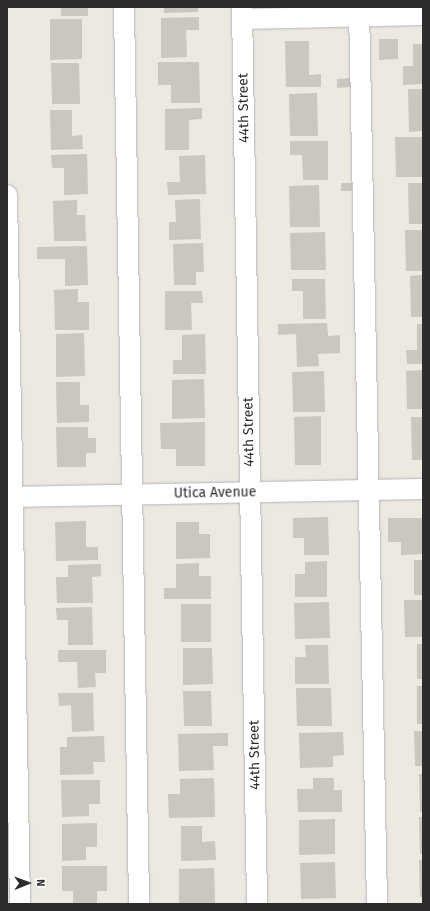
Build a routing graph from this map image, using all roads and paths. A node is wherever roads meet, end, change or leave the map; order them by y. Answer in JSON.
{"nodes":[{"id":1,"x":124,"y":7,"type":"edge"},
{"id":2,"x":359,"y":11,"type":"edge"},
{"id":3,"x":242,"y":13,"type":"edge"},
{"id":4,"x":423,"y":15,"type":"edge"},
{"id":5,"x":7,"y":195,"type":"edge"},
{"id":6,"x":369,"y":490,"type":"junction"},
{"id":7,"x":423,"y":490,"type":"edge"},
{"id":8,"x":250,"y":493,"type":"junction"},
{"id":9,"x":132,"y":495,"type":"junction"},
{"id":10,"x":10,"y":497,"type":"edge"},
{"id":11,"x":20,"y":904,"type":"edge"},
{"id":12,"x":139,"y":904,"type":"edge"},
{"id":13,"x":257,"y":904,"type":"edge"},
{"id":14,"x":377,"y":904,"type":"edge"}],
"edges":[{"from":1,"to":9,"type":"street"},
{"from":2,"to":3,"type":"street"},
{"from":2,"to":4,"type":"street"},
{"from":2,"to":6,"type":"street"},
{"from":3,"to":8,"type":"street","name":"44th Street"},
{"from":5,"to":10,"type":"street"},
{"from":6,"to":7,"type":"street","name":"Utica Avenue"},
{"from":6,"to":8,"type":"street","name":"Utica Avenue"},
{"from":6,"to":14,"type":"street"},
{"from":8,"to":9,"type":"street","name":"Utica Avenue"},
{"from":8,"to":13,"type":"street","name":"44th Street"},
{"from":9,"to":10,"type":"street","name":"Utica Avenue"},
{"from":9,"to":12,"type":"street"},
{"from":10,"to":11,"type":"street"}]}
